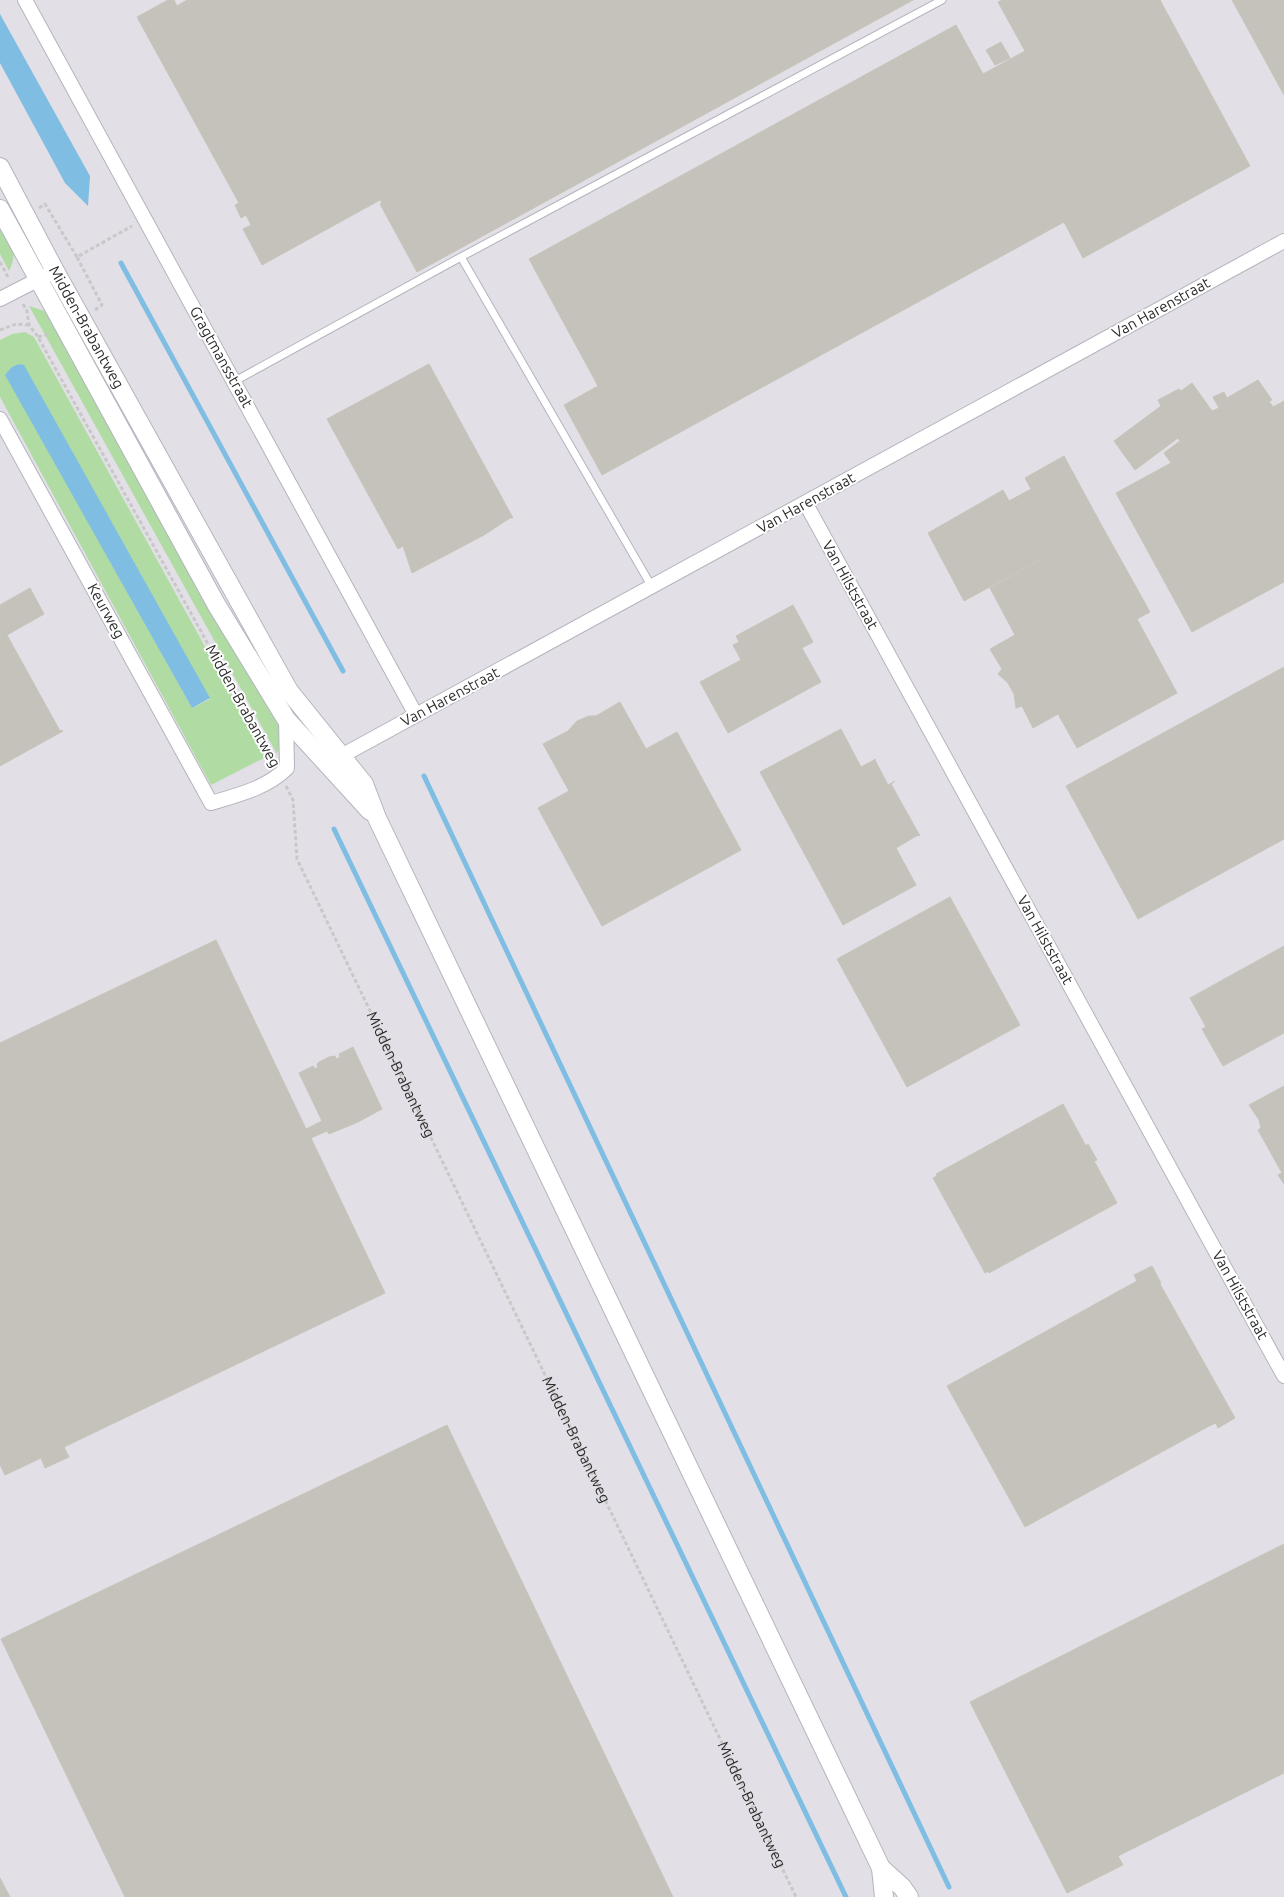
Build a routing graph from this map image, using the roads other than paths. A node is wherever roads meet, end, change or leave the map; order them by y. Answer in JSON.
{"nodes":[{"id":1,"x":25,"y":0,"type":"edge"},
{"id":2,"x":942,"y":0,"type":"edge"},
{"id":3,"x":0,"y":167,"type":"edge"},
{"id":4,"x":0,"y":209,"type":"edge"},
{"id":5,"x":1284,"y":241,"type":"edge"},
{"id":6,"x":461,"y":257,"type":"junction"},
{"id":7,"x":55,"y":271,"type":"junction"},
{"id":8,"x":39,"y":279,"type":"junction"},
{"id":9,"x":0,"y":299,"type":"edge"},
{"id":10,"x":235,"y":381,"type":"junction"},
{"id":11,"x":0,"y":419,"type":"edge"},
{"id":12,"x":806,"y":504,"type":"junction"},
{"id":13,"x":652,"y":587,"type":"junction"},
{"id":14,"x":416,"y":715,"type":"junction"},
{"id":15,"x":286,"y":719,"type":"junction"},
{"id":16,"x":336,"y":760,"type":"junction"},
{"id":17,"x":1284,"y":1376,"type":"edge"},
{"id":18,"x":881,"y":1868,"type":"junction"},
{"id":19,"x":884,"y":1897,"type":"edge"},
{"id":20,"x":909,"y":1897,"type":"edge"}],
"edges":[{"from":1,"to":10,"type":"street","name":"Gragtmansstraat"},
{"from":2,"to":6,"type":"lane"},
{"from":3,"to":7,"type":"street","name":"Midden-Brabantweg"},
{"from":4,"to":8,"type":"street","name":"Midden-Brabantweg"},
{"from":5,"to":12,"type":"street","name":"Van Harenstraat"},
{"from":6,"to":10,"type":"lane"},
{"from":6,"to":13,"type":"lane"},
{"from":7,"to":8,"type":"street"},
{"from":7,"to":16,"type":"street","name":"Midden-Brabantweg"},
{"from":8,"to":9,"type":"street"},
{"from":8,"to":15,"type":"street","name":"Midden-Brabantweg"},
{"from":10,"to":14,"type":"street","name":"Gragtmansstraat"},
{"from":11,"to":15,"type":"street","name":"Keurweg"},
{"from":12,"to":13,"type":"street","name":"Van Harenstraat"},
{"from":12,"to":17,"type":"street","name":"Van Hilststraat"},
{"from":13,"to":14,"type":"street","name":"Van Harenstraat"},
{"from":14,"to":16,"type":"street","name":"Van Harenstraat"},
{"from":15,"to":16,"type":"street","name":"Midden-Brabantweg"},
{"from":16,"to":18,"type":"street","name":"Midden-Brabantweg"},
{"from":18,"to":19,"type":"street","name":"Midden-Brabantweg"},
{"from":18,"to":20,"type":"street","name":"Midden-Brabantweg"}]}
